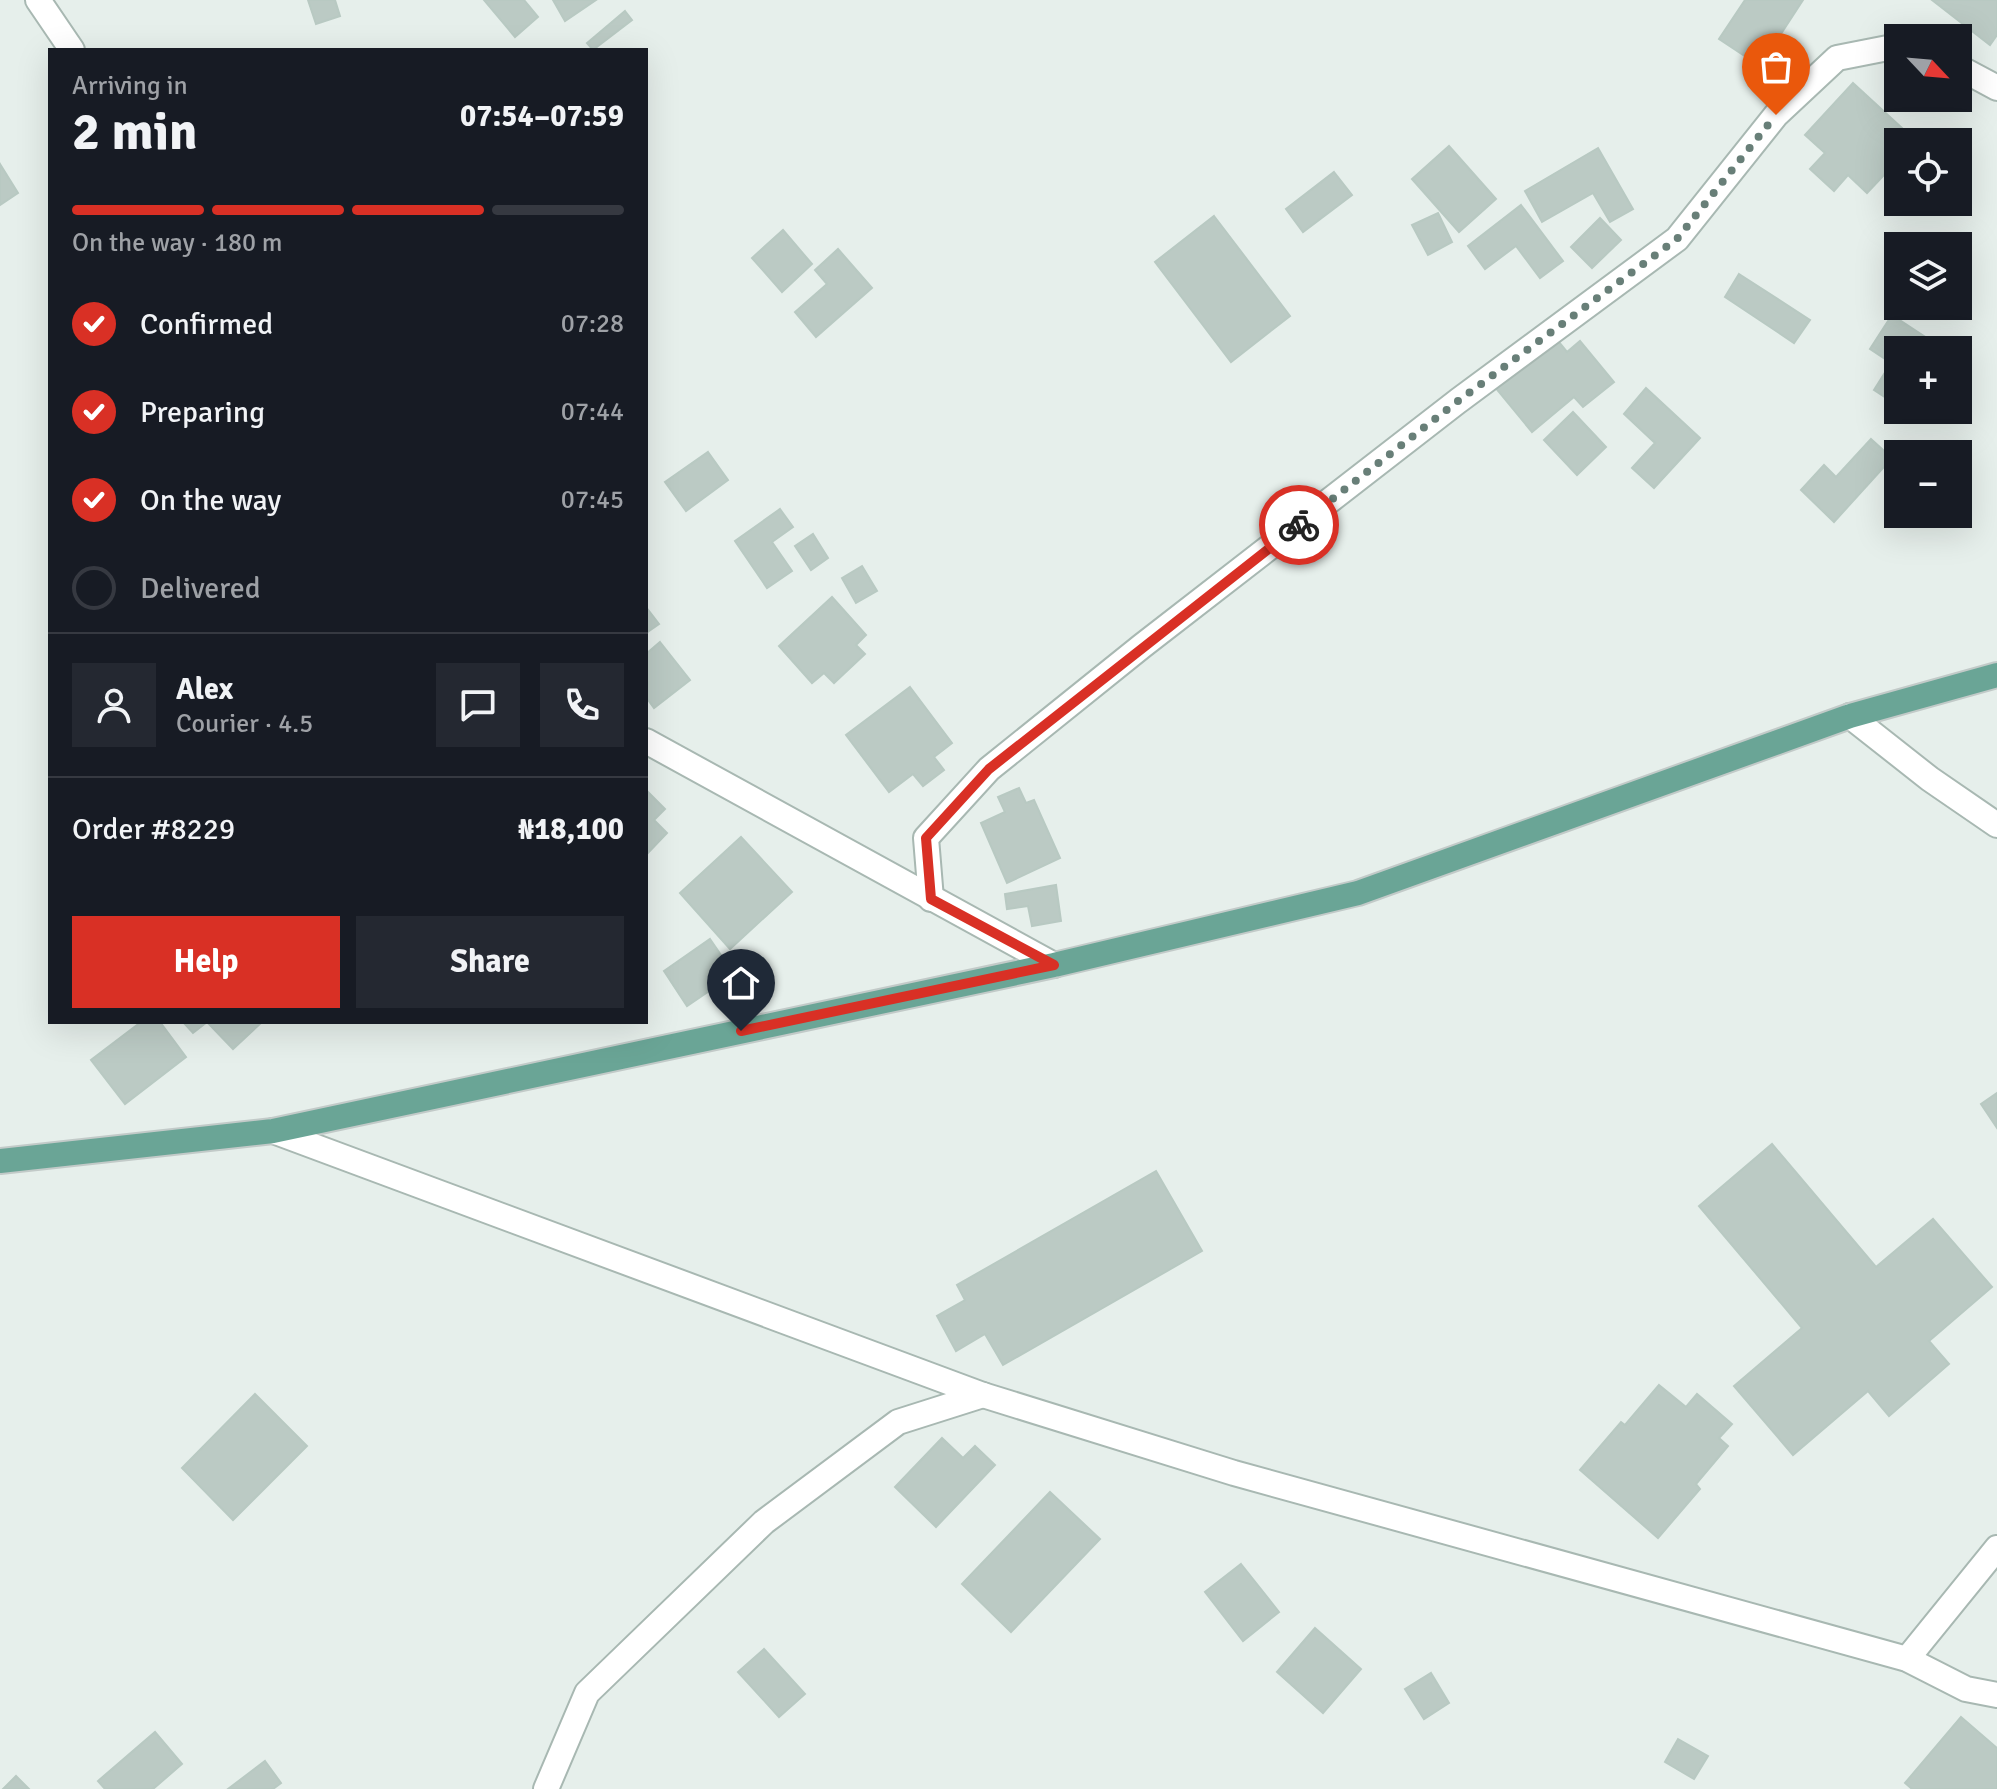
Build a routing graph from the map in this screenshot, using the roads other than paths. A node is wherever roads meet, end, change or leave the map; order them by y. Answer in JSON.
{"nodes":[{"id":1,"x":38,"y":0,"type":"edge"},
{"id":2,"x":71,"y":48,"type":"edge"},
{"id":3,"x":1884,"y":49,"type":"edge"},
{"id":4,"x":1972,"y":75,"type":"edge"},
{"id":5,"x":1997,"y":88,"type":"edge"},
{"id":6,"x":1997,"y":675,"type":"edge"},
{"id":7,"x":1850,"y":716,"type":"junction"},
{"id":8,"x":648,"y":742,"type":"edge"},
{"id":9,"x":1997,"y":825,"type":"edge"},
{"id":10,"x":931,"y":899,"type":"junction"},
{"id":11,"x":1054,"y":965,"type":"junction"},
{"id":12,"x":273,"y":1131,"type":"junction"},
{"id":13,"x":0,"y":1161,"type":"edge"},
{"id":14,"x":983,"y":1395,"type":"junction"},
{"id":15,"x":1997,"y":1548,"type":"edge"},
{"id":16,"x":1907,"y":1659,"type":"junction"},
{"id":17,"x":1997,"y":1695,"type":"edge"},
{"id":18,"x":546,"y":1789,"type":"edge"}],
"edges":[{"from":1,"to":2,"type":"street"},
{"from":3,"to":10,"type":"street"},
{"from":4,"to":5,"type":"street"},
{"from":6,"to":7,"type":"main road"},
{"from":7,"to":9,"type":"street"},
{"from":7,"to":11,"type":"main road"},
{"from":8,"to":10,"type":"street"},
{"from":10,"to":11,"type":"street"},
{"from":11,"to":12,"type":"main road"},
{"from":12,"to":13,"type":"main road"},
{"from":12,"to":14,"type":"street"},
{"from":14,"to":16,"type":"street"},
{"from":14,"to":18,"type":"street"},
{"from":15,"to":16,"type":"street"},
{"from":16,"to":17,"type":"street"}]}
